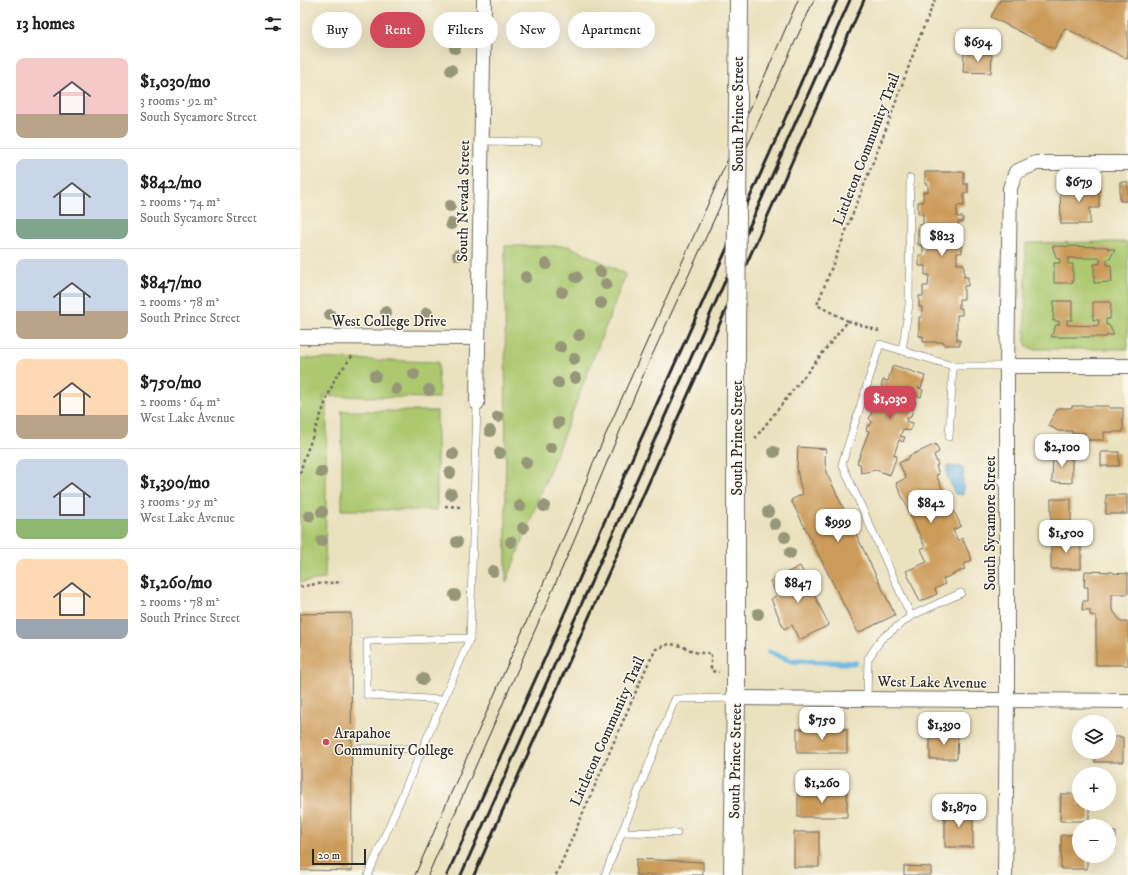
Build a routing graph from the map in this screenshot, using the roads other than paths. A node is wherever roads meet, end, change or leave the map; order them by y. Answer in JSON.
{"nodes":[{"id":1,"x":484,"y":0,"type":"edge"},
{"id":2,"x":739,"y":0,"type":"edge"},
{"id":3,"x":481,"y":141,"type":"junction"},
{"id":4,"x":538,"y":142,"type":"dead end"},
{"id":5,"x":1128,"y":163,"type":"edge"},
{"id":6,"x":910,"y":178,"type":"dead end"},
{"id":7,"x":300,"y":337,"type":"edge"},
{"id":8,"x":478,"y":338,"type":"junction"},
{"id":9,"x":902,"y":351,"type":"junction"},
{"id":10,"x":953,"y":366,"type":"junction"},
{"id":11,"x":1007,"y":366,"type":"junction"},
{"id":12,"x":1128,"y":366,"type":"edge"},
{"id":13,"x":477,"y":402,"type":"joint"},
{"id":14,"x":949,"y":437,"type":"dead end"},
{"id":15,"x":961,"y":593,"type":"dead end"},
{"id":16,"x":911,"y":616,"type":"junction"},
{"id":17,"x":470,"y":638,"type":"junction"},
{"id":18,"x":736,"y":698,"type":"junction"},
{"id":19,"x":867,"y":698,"type":"junction"},
{"id":20,"x":444,"y":700,"type":"junction"},
{"id":21,"x":1007,"y":700,"type":"junction"},
{"id":22,"x":1128,"y":701,"type":"edge"},
{"id":23,"x":360,"y":748,"type":"dead end"},
{"id":24,"x":422,"y":749,"type":"junction"},
{"id":25,"x":622,"y":832,"type":"junction"},
{"id":26,"x":677,"y":833,"type":"dead end"},
{"id":27,"x":368,"y":875,"type":"edge"},
{"id":28,"x":604,"y":875,"type":"edge"},
{"id":29,"x":733,"y":875,"type":"edge"},
{"id":30,"x":1005,"y":875,"type":"edge"}],
"edges":[{"from":1,"to":3,"type":"street","name":"South Nevada Street"},
{"from":2,"to":18,"type":"street","name":"South Prince Street","bridge":true},
{"from":3,"to":4,"type":"lane"},
{"from":3,"to":8,"type":"street","name":"South Nevada Street"},
{"from":5,"to":11,"type":"street","name":"South Sycamore Street"},
{"from":6,"to":9,"type":"lane"},
{"from":7,"to":8,"type":"street","name":"West College Drive"},
{"from":8,"to":13,"type":"street","name":"South Nevada Street"},
{"from":9,"to":10,"type":"lane"},
{"from":9,"to":16,"type":"lane"},
{"from":10,"to":11,"type":"lane"},
{"from":10,"to":14,"type":"lane"},
{"from":11,"to":12,"type":"street"},
{"from":11,"to":21,"type":"street","name":"South Sycamore Street"},
{"from":13,"to":17,"type":"lane"},
{"from":15,"to":16,"type":"lane"},
{"from":16,"to":19,"type":"lane"},
{"from":17,"to":20,"type":"lane"},
{"from":17,"to":20,"type":"lane"},
{"from":18,"to":19,"type":"street","name":"West Lake Avenue"},
{"from":18,"to":25,"type":"lane"},
{"from":18,"to":29,"type":"street","name":"South Prince Street"},
{"from":19,"to":21,"type":"street","name":"West Lake Avenue"},
{"from":20,"to":24,"type":"lane"},
{"from":21,"to":22,"type":"street","name":"West Lake Avenue"},
{"from":21,"to":30,"type":"street","name":"South Sycamore Street"},
{"from":23,"to":24,"type":"lane"},
{"from":24,"to":27,"type":"lane"},
{"from":25,"to":26,"type":"lane"},
{"from":25,"to":28,"type":"lane"}]}
